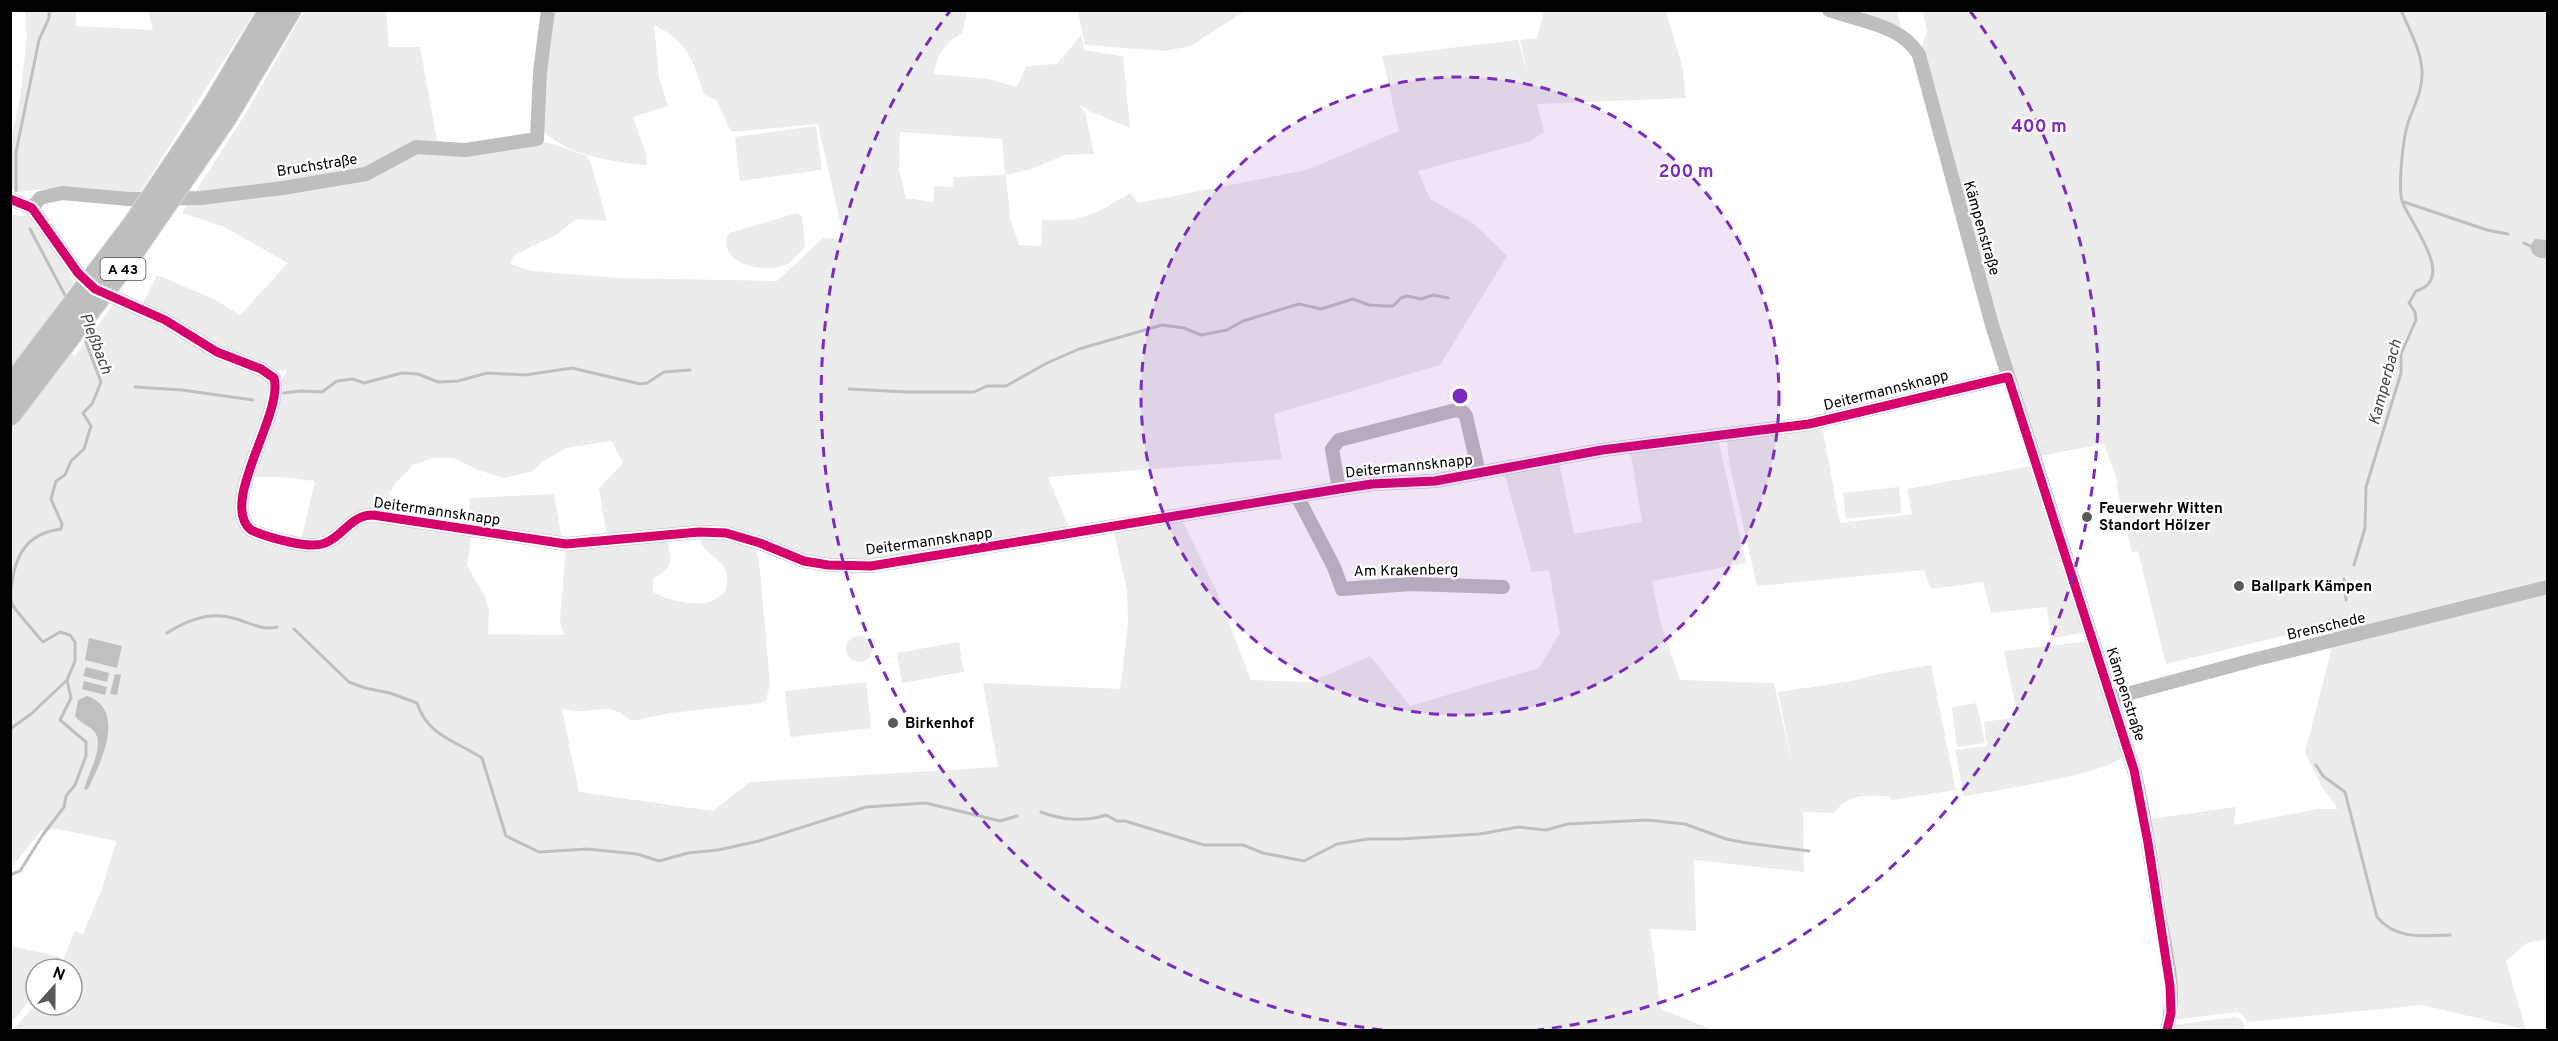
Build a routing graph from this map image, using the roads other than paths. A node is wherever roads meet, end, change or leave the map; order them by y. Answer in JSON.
{"nodes":[{"id":1,"x":269,"y":10,"type":"edge"},
{"id":2,"x":291,"y":10,"type":"edge"},
{"id":3,"x":549,"y":10,"type":"edge"},
{"id":4,"x":1829,"y":10,"type":"edge"},
{"id":5,"x":219,"y":111,"type":"junction"},
{"id":6,"x":10,"y":200,"type":"edge"},
{"id":7,"x":32,"y":208,"type":"junction"},
{"id":8,"x":2008,"y":377,"type":"junction"},
{"id":9,"x":10,"y":386,"type":"edge"},
{"id":10,"x":10,"y":416,"type":"edge"},
{"id":11,"x":1479,"y":473,"type":"junction"},
{"id":12,"x":1339,"y":489,"type":"junction"},
{"id":13,"x":1297,"y":496,"type":"junction"},
{"id":14,"x":1503,"y":587,"type":"dead end"},
{"id":15,"x":2547,"y":587,"type":"edge"},
{"id":16,"x":2112,"y":698,"type":"junction"},
{"id":17,"x":2167,"y":1030,"type":"edge"}],
"edges":[{"from":1,"to":5,"type":"highway","number":"A 43"},
{"from":2,"to":5,"type":"highway","number":"A 43"},
{"from":3,"to":7,"type":"street","name":"Bruchstraße"},
{"from":4,"to":8,"type":"street","name":"Kämpenstraße"},
{"from":5,"to":9,"type":"highway","number":"A 43","bridge":true},
{"from":5,"to":10,"type":"highway","number":"A 43","bridge":true},
{"from":6,"to":7,"type":"street"},
{"from":7,"to":13,"type":"street","name":"Deitermannsknapp"},
{"from":8,"to":11,"type":"street","name":"Deitermannsknapp"},
{"from":8,"to":16,"type":"street","name":"Kämpenstraße"},
{"from":11,"to":12,"type":"street","name":"Deitermannsknapp"},
{"from":11,"to":12,"type":"street"},
{"from":12,"to":13,"type":"street","name":"Deitermannsknapp"},
{"from":13,"to":14,"type":"street","name":"Am Krakenberg"},
{"from":15,"to":16,"type":"street","name":"Brenschede"},
{"from":16,"to":17,"type":"street","name":"Kämpenstraße"}]}
